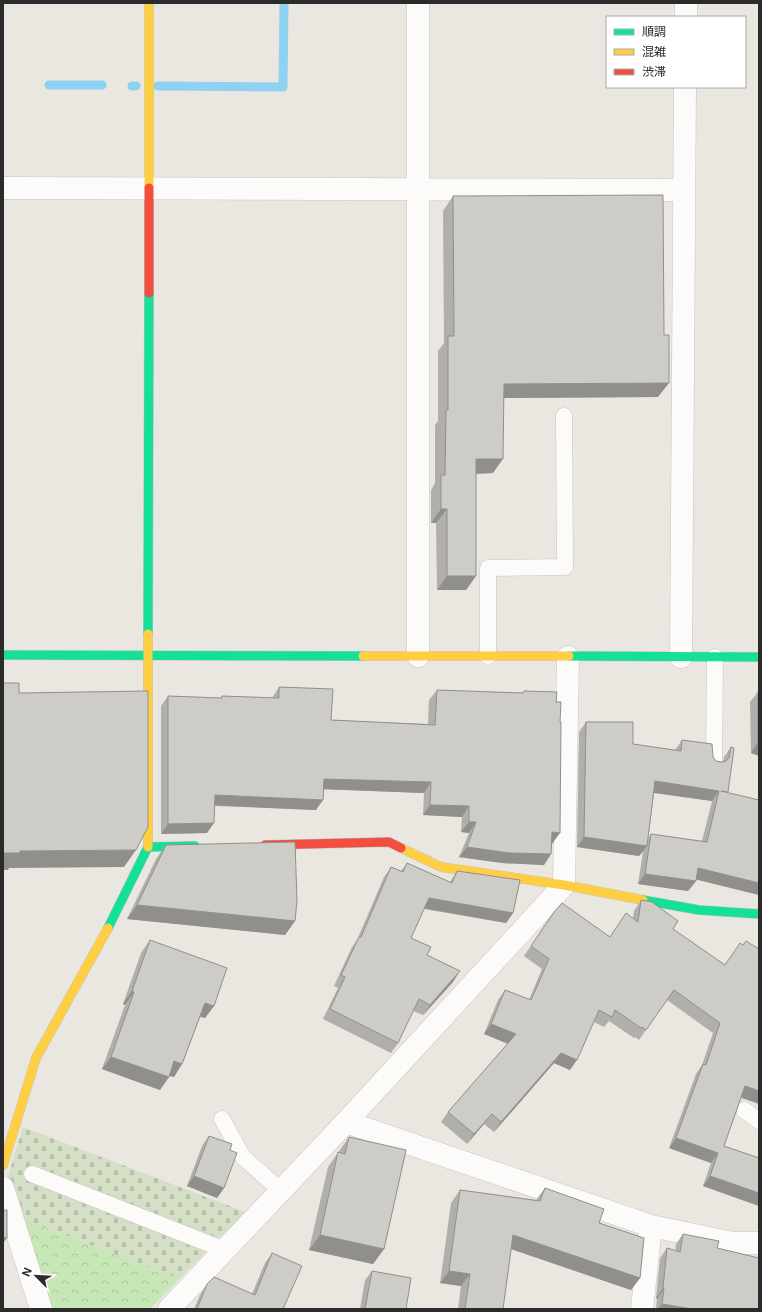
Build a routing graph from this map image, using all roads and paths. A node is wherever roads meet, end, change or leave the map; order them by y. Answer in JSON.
{"nodes":[{"id":1,"x":149,"y":3,"type":"edge"},
{"id":2,"x":418,"y":3,"type":"edge"},
{"id":3,"x":686,"y":3,"type":"edge"},
{"id":4,"x":686,"y":16,"type":"edge"},
{"id":5,"x":685,"y":88,"type":"edge"},
{"id":6,"x":3,"y":188,"type":"edge"},
{"id":7,"x":149,"y":189,"type":"junction"},
{"id":8,"x":418,"y":189,"type":"junction"},
{"id":9,"x":683,"y":190,"type":"junction"},
{"id":10,"x":564,"y":416,"type":"dead end"},
{"id":11,"x":3,"y":655,"type":"edge"},
{"id":12,"x":149,"y":656,"type":"junction"},
{"id":13,"x":418,"y":656,"type":"junction"},
{"id":14,"x":488,"y":656,"type":"junction"},
{"id":15,"x":568,"y":657,"type":"junction"},
{"id":16,"x":681,"y":657,"type":"junction"},
{"id":17,"x":716,"y":657,"type":"junction"},
{"id":18,"x":759,"y":657,"type":"edge"},
{"id":19,"x":714,"y":763,"type":"edge"},
{"id":20,"x":258,"y":845,"type":"edge"},
{"id":21,"x":203,"y":846,"type":"edge"},
{"id":22,"x":148,"y":847,"type":"junction"},
{"id":23,"x":564,"y":885,"type":"junction"},
{"id":24,"x":759,"y":914,"type":"edge"},
{"id":25,"x":744,"y":1110,"type":"dead end"},
{"id":26,"x":222,"y":1119,"type":"dead end"},
{"id":27,"x":759,"y":1121,"type":"edge"},
{"id":28,"x":346,"y":1122,"type":"junction"},
{"id":29,"x":3,"y":1165,"type":"edge"},
{"id":30,"x":32,"y":1174,"type":"dead end"},
{"id":31,"x":3,"y":1188,"type":"edge"},
{"id":32,"x":281,"y":1191,"type":"junction"},
{"id":33,"x":651,"y":1226,"type":"junction"},
{"id":34,"x":759,"y":1243,"type":"edge"},
{"id":35,"x":225,"y":1250,"type":"junction"},
{"id":36,"x":41,"y":1309,"type":"edge"},
{"id":37,"x":169,"y":1309,"type":"edge"},
{"id":38,"x":642,"y":1309,"type":"edge"}],
"edges":[{"from":1,"to":7,"type":"street"},
{"from":2,"to":8,"type":"street"},
{"from":3,"to":4,"type":"street"},
{"from":5,"to":9,"type":"street"},
{"from":6,"to":7,"type":"street"},
{"from":7,"to":8,"type":"street"},
{"from":7,"to":12,"type":"street"},
{"from":8,"to":9,"type":"street"},
{"from":8,"to":13,"type":"street"},
{"from":9,"to":16,"type":"street"},
{"from":10,"to":14,"type":"lane"},
{"from":11,"to":12,"type":"street"},
{"from":12,"to":13,"type":"street"},
{"from":12,"to":22,"type":"street"},
{"from":13,"to":14,"type":"street"},
{"from":14,"to":15,"type":"street"},
{"from":15,"to":16,"type":"street"},
{"from":15,"to":23,"type":"street"},
{"from":16,"to":17,"type":"street"},
{"from":17,"to":18,"type":"street"},
{"from":17,"to":19,"type":"lane"},
{"from":20,"to":23,"type":"street"},
{"from":21,"to":22,"type":"street"},
{"from":22,"to":29,"type":"street"},
{"from":23,"to":24,"type":"street"},
{"from":23,"to":28,"type":"street"},
{"from":25,"to":27,"type":"lane"},
{"from":26,"to":32,"type":"lane"},
{"from":28,"to":32,"type":"street"},
{"from":28,"to":33,"type":"street"},
{"from":30,"to":35,"type":"lane"},
{"from":31,"to":36,"type":"street"},
{"from":32,"to":35,"type":"street"},
{"from":33,"to":34,"type":"street"},
{"from":33,"to":38,"type":"street"},
{"from":35,"to":37,"type":"street"}]}
